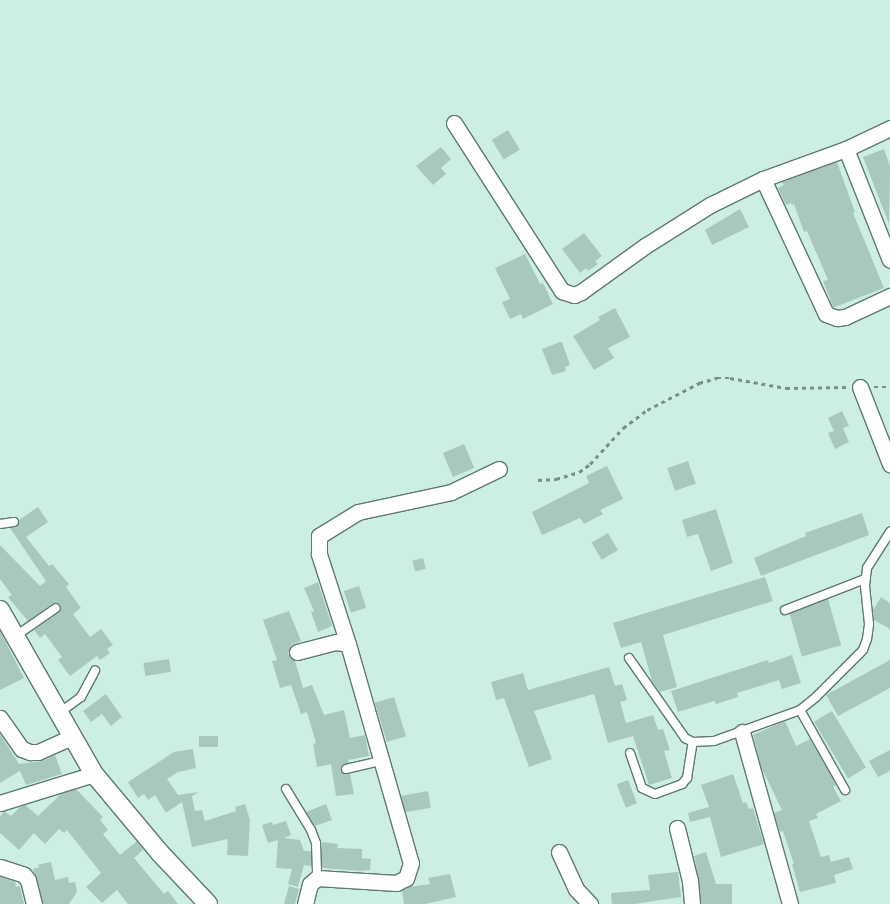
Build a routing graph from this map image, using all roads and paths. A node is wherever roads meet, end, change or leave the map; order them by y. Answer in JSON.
{"nodes":[{"id":1,"x":454,"y":123,"type":"dead end"},
{"id":2,"x":890,"y":128,"type":"edge"},
{"id":3,"x":846,"y":149,"type":"junction"},
{"id":4,"x":763,"y":179,"type":"junction"},
{"id":5,"x":890,"y":260,"type":"edge"},
{"id":6,"x":890,"y":296,"type":"edge"},
{"id":7,"x":860,"y":387,"type":"junction"},
{"id":8,"x":890,"y":387,"type":"edge"},
{"id":9,"x":890,"y":464,"type":"edge"},
{"id":10,"x":499,"y":469,"type":"dead end"},
{"id":11,"x":538,"y":480,"type":"dead end"},
{"id":12,"x":14,"y":522,"type":"dead end"},
{"id":13,"x":0,"y":524,"type":"edge"},
{"id":14,"x":890,"y":532,"type":"edge"},
{"id":15,"x":865,"y":579,"type":"junction"},
{"id":16,"x":56,"y":608,"type":"dead end"},
{"id":17,"x":0,"y":610,"type":"edge"},
{"id":18,"x":785,"y":610,"type":"dead end"},
{"id":19,"x":17,"y":635,"type":"junction"},
{"id":20,"x":348,"y":644,"type":"junction"},
{"id":21,"x":296,"y":652,"type":"dead end"},
{"id":22,"x":629,"y":658,"type":"dead end"},
{"id":23,"x":95,"y":671,"type":"dead end"},
{"id":24,"x":800,"y":710,"type":"junction"},
{"id":25,"x":59,"y":713,"type":"junction"},
{"id":26,"x":0,"y":718,"type":"edge"},
{"id":27,"x":742,"y":732,"type":"junction"},
{"id":28,"x":71,"y":737,"type":"junction"},
{"id":29,"x":693,"y":742,"type":"junction"},
{"id":30,"x":630,"y":754,"type":"dead end"},
{"id":31,"x":382,"y":761,"type":"junction"},
{"id":32,"x":346,"y":769,"type":"dead end"},
{"id":33,"x":94,"y":774,"type":"junction"},
{"id":34,"x":286,"y":789,"type":"dead end"},
{"id":35,"x":845,"y":790,"type":"dead end"},
{"id":36,"x":0,"y":803,"type":"edge"},
{"id":37,"x":677,"y":828,"type":"dead end"},
{"id":38,"x":559,"y":852,"type":"dead end"},
{"id":39,"x":0,"y":867,"type":"edge"},
{"id":40,"x":317,"y":878,"type":"junction"},
{"id":41,"x":34,"y":904,"type":"edge"},
{"id":42,"x":208,"y":904,"type":"edge"},
{"id":43,"x":306,"y":904,"type":"edge"},
{"id":44,"x":590,"y":904,"type":"edge"},
{"id":45,"x":692,"y":904,"type":"edge"},
{"id":46,"x":790,"y":904,"type":"edge"}],
"edges":[{"from":1,"to":4,"type":"street"},
{"from":2,"to":3,"type":"street"},
{"from":3,"to":4,"type":"street"},
{"from":3,"to":5,"type":"street"},
{"from":4,"to":6,"type":"street"},
{"from":7,"to":8,"type":"path"},
{"from":7,"to":9,"type":"street"},
{"from":7,"to":11,"type":"path"},
{"from":10,"to":20,"type":"street"},
{"from":12,"to":13,"type":"lane"},
{"from":14,"to":15,"type":"lane"},
{"from":15,"to":18,"type":"lane"},
{"from":15,"to":24,"type":"lane"},
{"from":16,"to":19,"type":"lane"},
{"from":17,"to":19,"type":"street"},
{"from":19,"to":25,"type":"street"},
{"from":20,"to":21,"type":"street"},
{"from":20,"to":31,"type":"street"},
{"from":22,"to":29,"type":"lane"},
{"from":23,"to":25,"type":"lane"},
{"from":24,"to":27,"type":"lane"},
{"from":24,"to":35,"type":"lane"},
{"from":25,"to":28,"type":"street"},
{"from":26,"to":28,"type":"street"},
{"from":27,"to":29,"type":"lane"},
{"from":27,"to":46,"type":"street"},
{"from":28,"to":33,"type":"street"},
{"from":29,"to":30,"type":"lane"},
{"from":31,"to":32,"type":"lane"},
{"from":31,"to":40,"type":"street"},
{"from":33,"to":36,"type":"street"},
{"from":33,"to":42,"type":"street"},
{"from":34,"to":40,"type":"lane"},
{"from":37,"to":45,"type":"street"},
{"from":38,"to":44,"type":"street"},
{"from":39,"to":41,"type":"street"},
{"from":40,"to":43,"type":"street"}]}
